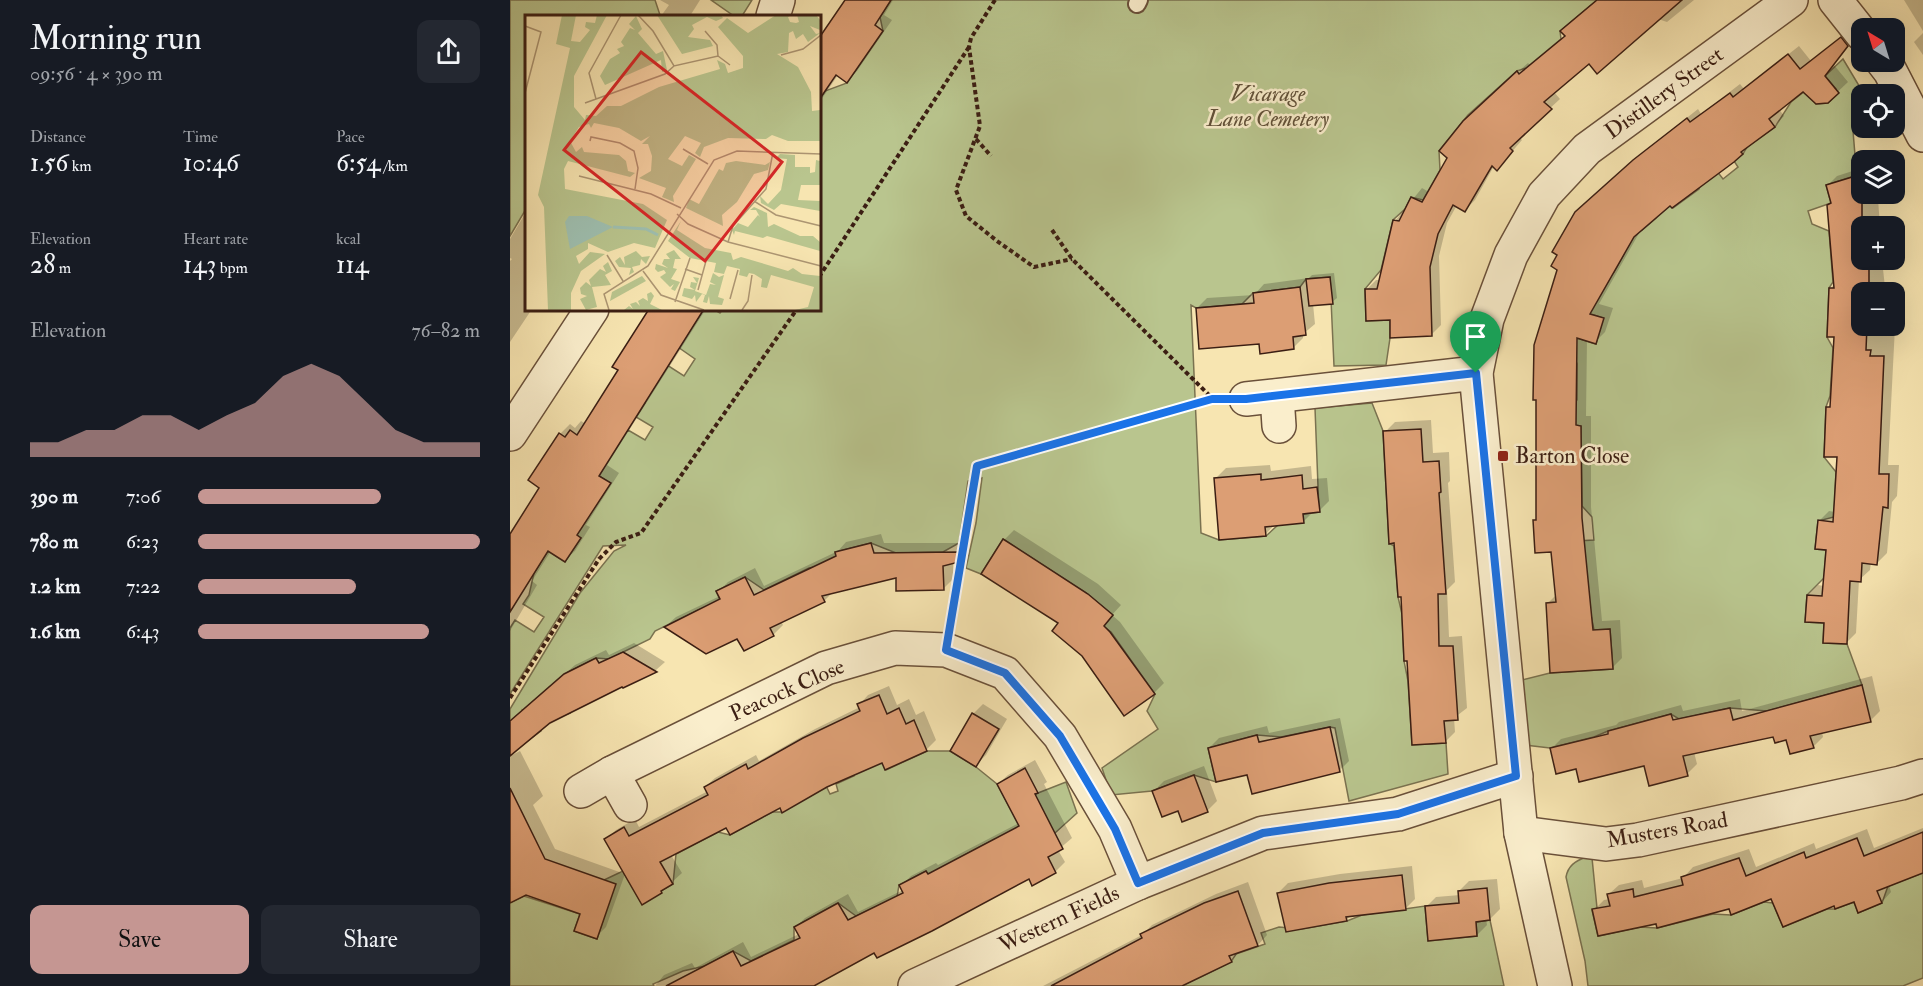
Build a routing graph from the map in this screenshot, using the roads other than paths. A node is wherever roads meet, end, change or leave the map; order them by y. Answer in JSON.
{"nodes":[{"id":1,"x":778,"y":0,"type":"edge"},
{"id":2,"x":1791,"y":0,"type":"edge"},
{"id":3,"x":1835,"y":0,"type":"edge"},
{"id":4,"x":773,"y":15,"type":"edge"},
{"id":5,"x":1851,"y":20,"type":"edge"},
{"id":6,"x":1891,"y":72,"type":"edge"},
{"id":7,"x":1923,"y":135,"type":"edge"},
{"id":8,"x":591,"y":310,"type":"edge"},
{"id":9,"x":1476,"y":373,"type":"junction"},
{"id":10,"x":1267,"y":407,"type":"road end"},
{"id":11,"x":510,"y":434,"type":"edge"},
{"id":12,"x":612,"y":773,"type":"junction"},
{"id":13,"x":1516,"y":776,"type":"junction"},
{"id":14,"x":1923,"y":776,"type":"edge"},
{"id":15,"x":581,"y":790,"type":"dead end"},
{"id":16,"x":630,"y":805,"type":"dead end"},
{"id":17,"x":1521,"y":834,"type":"junction"},
{"id":18,"x":1138,"y":883,"type":"junction"},
{"id":19,"x":915,"y":986,"type":"edge"},
{"id":20,"x":1555,"y":986,"type":"edge"}],
"edges":[{"from":1,"to":4,"type":"street"},
{"from":2,"to":9,"type":"street","name":"Distillery Street"},
{"from":3,"to":5,"type":"street"},
{"from":6,"to":7,"type":"street"},
{"from":8,"to":11,"type":"street"},
{"from":9,"to":10,"type":"street"},
{"from":9,"to":13,"type":"street"},
{"from":12,"to":15,"type":"street","name":"Peacock Close"},
{"from":12,"to":16,"type":"street"},
{"from":12,"to":18,"type":"street","name":"Peacock Close"},
{"from":13,"to":17,"type":"street"},
{"from":13,"to":18,"type":"street","name":"Western Fields"},
{"from":14,"to":17,"type":"street","name":"Musters Road"},
{"from":17,"to":20,"type":"street"},
{"from":18,"to":19,"type":"street","name":"Western Fields"}]}
